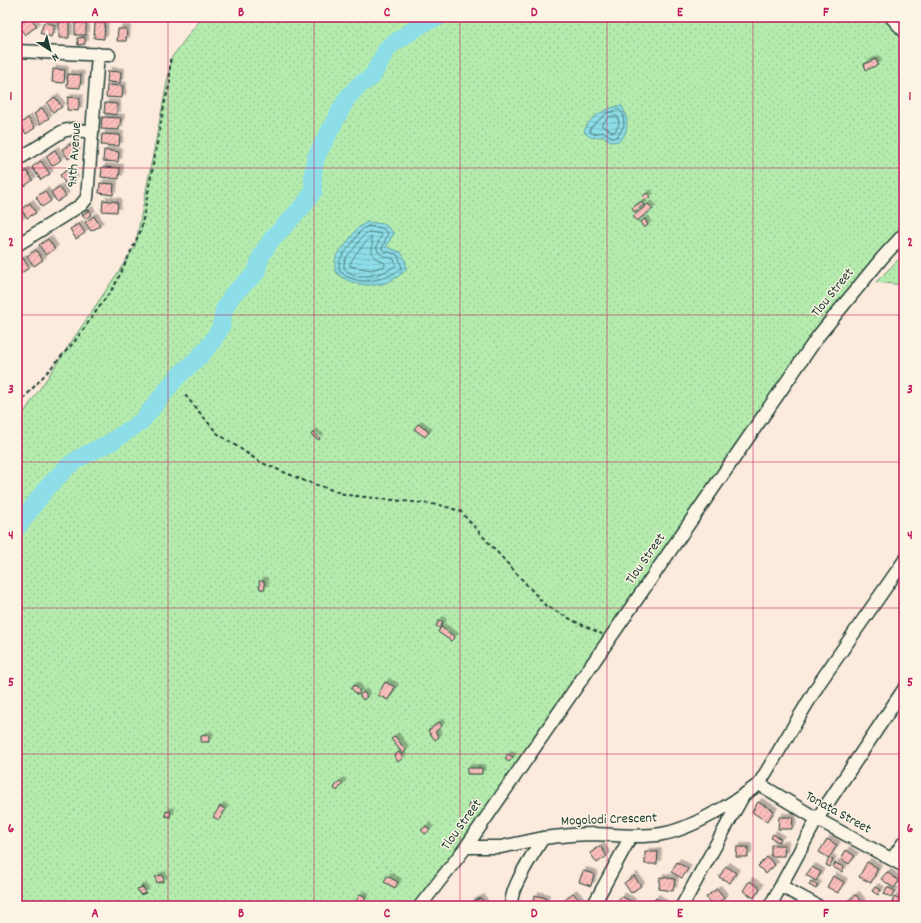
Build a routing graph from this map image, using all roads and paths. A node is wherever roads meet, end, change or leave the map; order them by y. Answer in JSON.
{"nodes":[{"id":1,"x":891,"y":17,"type":"edge"},
{"id":2,"x":904,"y":31,"type":"edge"},
{"id":3,"x":17,"y":50,"type":"edge"},
{"id":4,"x":170,"y":57,"type":"dead end"},
{"id":5,"x":91,"y":132,"type":"junction"},
{"id":6,"x":17,"y":160,"type":"edge"},
{"id":7,"x":904,"y":234,"type":"edge"},
{"id":8,"x":17,"y":245,"type":"edge"},
{"id":9,"x":185,"y":395,"type":"dead end"},
{"id":10,"x":17,"y":403,"type":"edge"},
{"id":11,"x":904,"y":561,"type":"edge"},
{"id":12,"x":610,"y":637,"type":"junction"},
{"id":13,"x":904,"y":689,"type":"edge"},
{"id":14,"x":759,"y":784,"type":"junction"},
{"id":15,"x":743,"y":796,"type":"junction"},
{"id":16,"x":817,"y":819,"type":"junction"},
{"id":17,"x":631,"y":836,"type":"junction"},
{"id":18,"x":543,"y":838,"type":"junction"},
{"id":19,"x":904,"y":842,"type":"edge"},
{"id":20,"x":466,"y":847,"type":"junction"},
{"id":21,"x":892,"y":859,"type":"junction"},
{"id":22,"x":904,"y":866,"type":"edge"},
{"id":23,"x":781,"y":886,"type":"junction"},
{"id":24,"x":420,"y":906,"type":"edge"},
{"id":25,"x":512,"y":906,"type":"edge"},
{"id":26,"x":593,"y":906,"type":"edge"},
{"id":27,"x":682,"y":906,"type":"edge"},
{"id":28,"x":770,"y":906,"type":"edge"},
{"id":29,"x":818,"y":906,"type":"edge"}],
"edges":[{"from":1,"to":2,"type":"street"},
{"from":3,"to":5,"type":"street","name":"94th Avenue"},
{"from":4,"to":10,"type":"path"},
{"from":5,"to":6,"type":"street"},
{"from":5,"to":8,"type":"street","name":"94th Avenue"},
{"from":7,"to":12,"type":"street","name":"Tlou Street"},
{"from":9,"to":12,"type":"path"},
{"from":11,"to":14,"type":"street"},
{"from":12,"to":20,"type":"street","name":"Tlou Street"},
{"from":13,"to":16,"type":"street"},
{"from":14,"to":15,"type":"street","name":"Mogolodi Crescent"},
{"from":14,"to":16,"type":"street","name":"Tonata Street"},
{"from":15,"to":17,"type":"street","name":"Mogolodi Crescent"},
{"from":15,"to":27,"type":"street","name":"Mogolodi Crescent"},
{"from":16,"to":21,"type":"street","name":"Tonata Street"},
{"from":16,"to":23,"type":"street"},
{"from":17,"to":18,"type":"street","name":"Mogolodi Crescent"},
{"from":17,"to":26,"type":"street"},
{"from":18,"to":20,"type":"street"},
{"from":18,"to":25,"type":"street","name":"Mogolodi Crescent"},
{"from":19,"to":21,"type":"street"},
{"from":20,"to":24,"type":"street","name":"Tlou Street"},
{"from":21,"to":22,"type":"street","name":"Tonata Street"},
{"from":23,"to":28,"type":"street"},
{"from":23,"to":29,"type":"street"}]}
